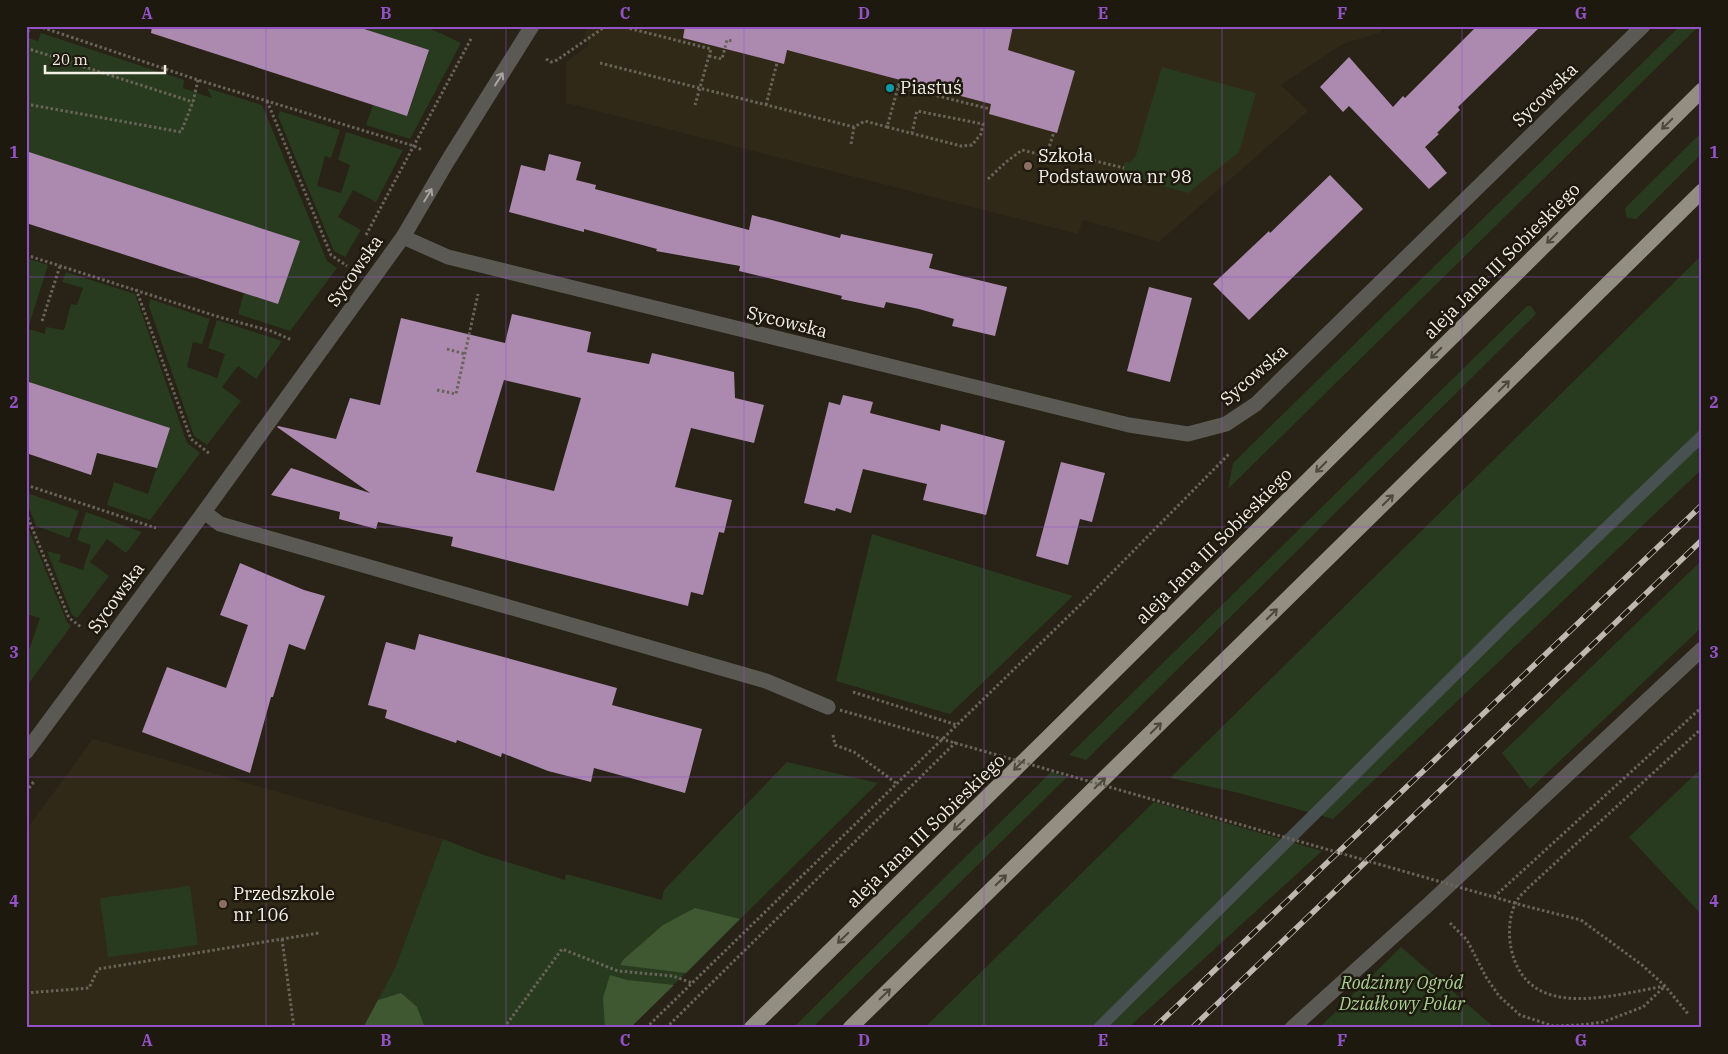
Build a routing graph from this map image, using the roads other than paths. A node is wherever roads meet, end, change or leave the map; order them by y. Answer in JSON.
{"nodes":[{"id":1,"x":532,"y":26,"type":"edge"},
{"id":2,"x":1643,"y":26,"type":"edge"},
{"id":3,"x":1702,"y":90,"type":"edge"},
{"id":4,"x":1702,"y":191,"type":"edge"},
{"id":5,"x":403,"y":236,"type":"junction"},
{"id":6,"x":204,"y":512,"type":"junction"},
{"id":7,"x":1702,"y":649,"type":"edge"},
{"id":8,"x":834,"y":709,"type":"road end"},
{"id":9,"x":26,"y":752,"type":"edge"},
{"id":10,"x":751,"y":1028,"type":"edge"},
{"id":11,"x":850,"y":1028,"type":"edge"},
{"id":12,"x":1292,"y":1028,"type":"edge"}],
"edges":[{"from":5,"to":1,"type":"street","one_way":true},
{"from":2,"to":5,"type":"street","name":"Sycowska"},
{"from":3,"to":10,"type":"main road","name":"aleja Jana III Sobieskiego","one_way":true},
{"from":11,"to":4,"type":"main road","one_way":true},
{"from":5,"to":6,"type":"street","name":"Sycowska"},
{"from":6,"to":8,"type":"street"},
{"from":6,"to":9,"type":"street","name":"Sycowska"},
{"from":7,"to":12,"type":"street"}]}
